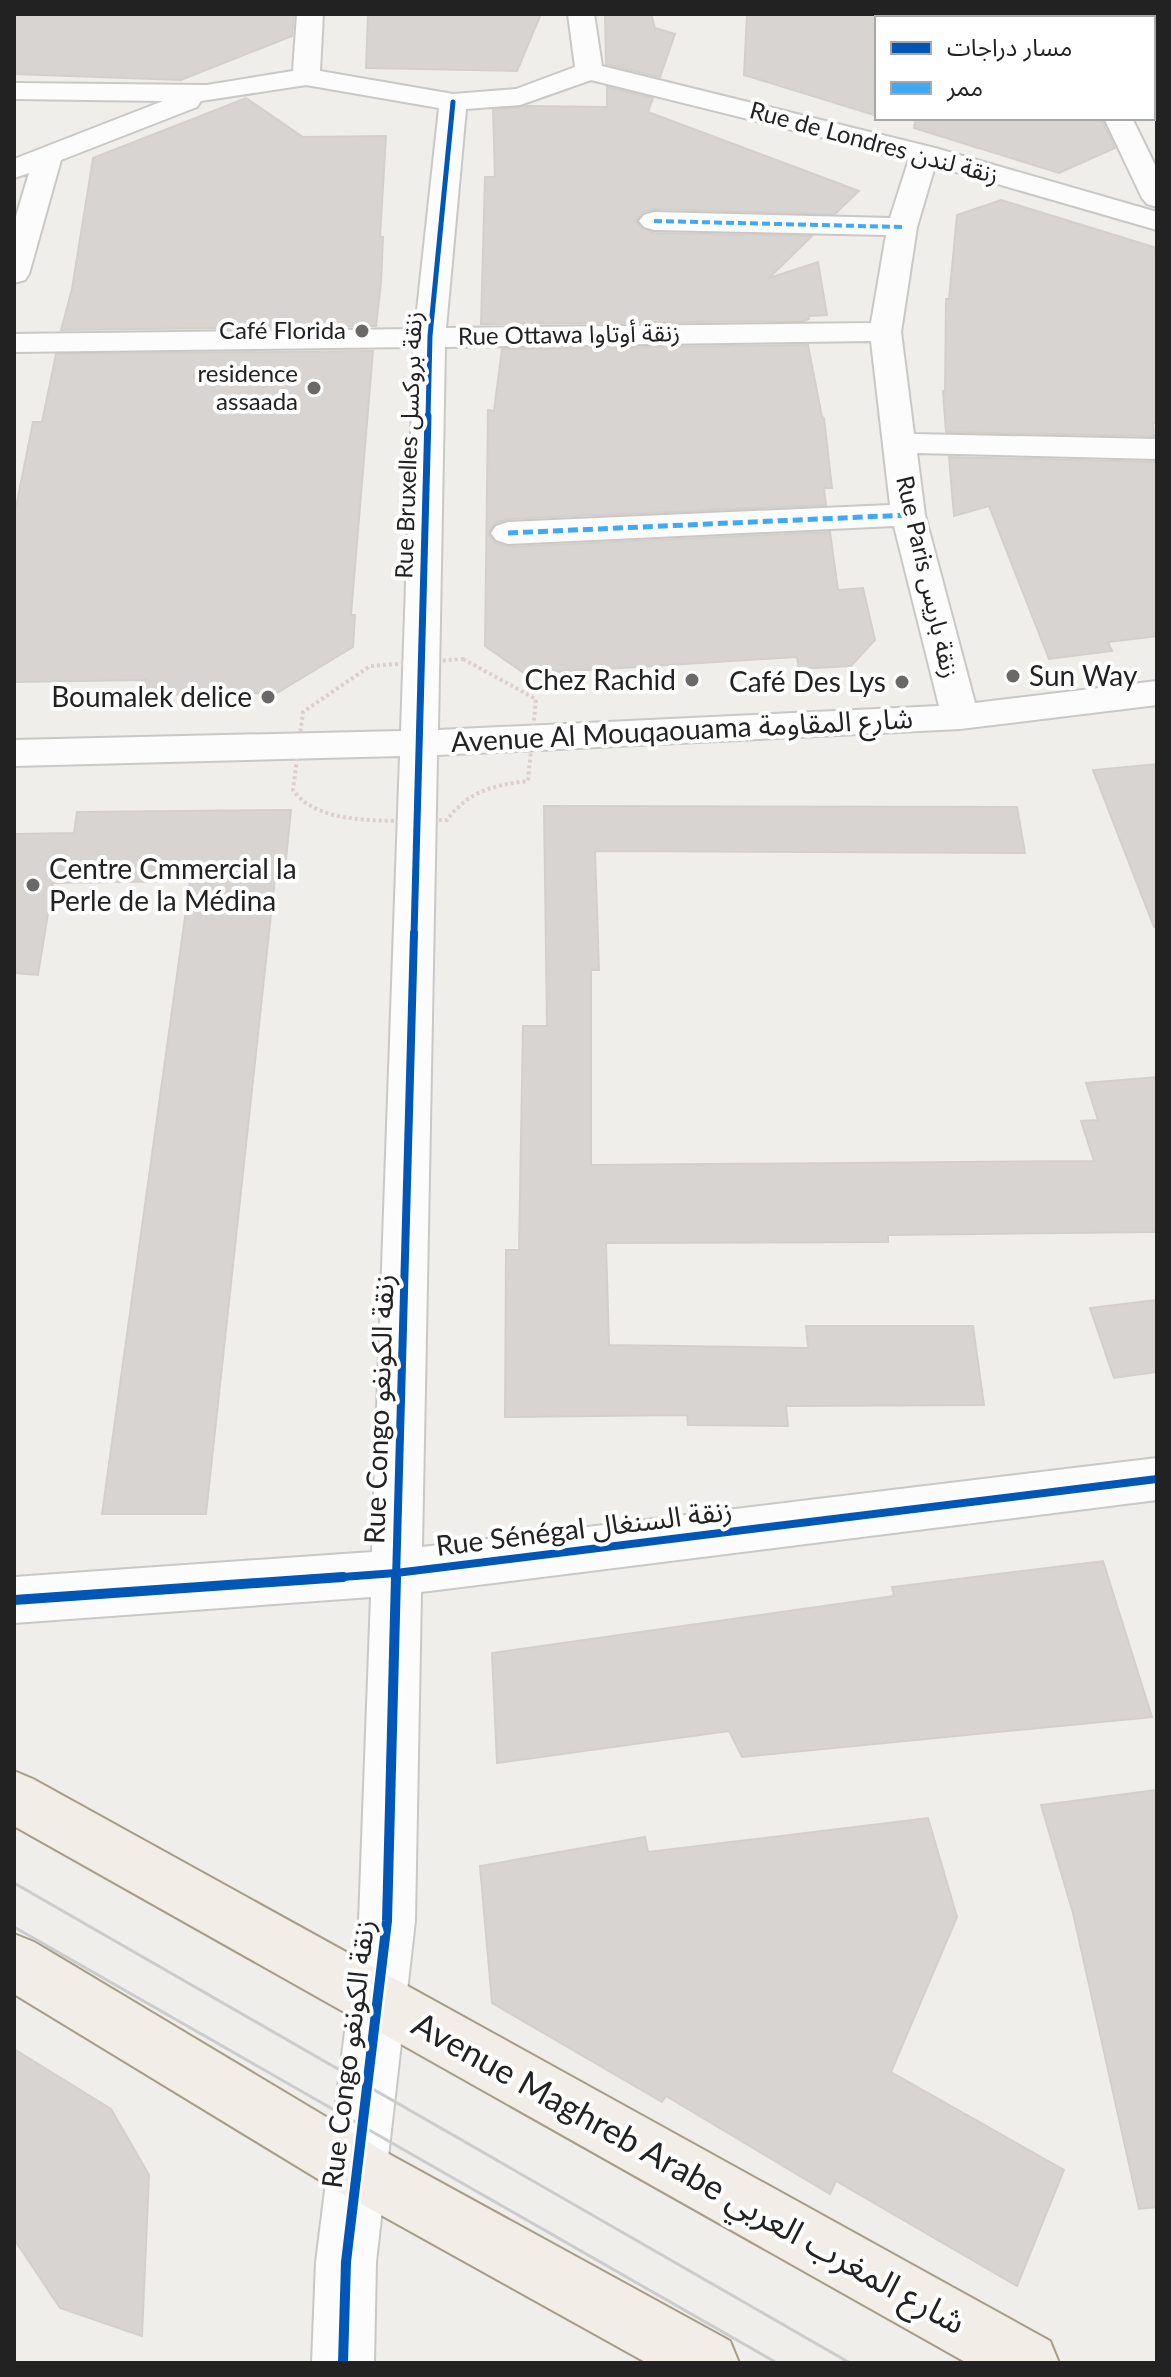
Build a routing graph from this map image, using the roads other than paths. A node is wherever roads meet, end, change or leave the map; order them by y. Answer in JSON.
{"nodes":[{"id":1,"x":310,"y":14,"type":"edge"},
{"id":2,"x":581,"y":14,"type":"edge"},
{"id":3,"x":589,"y":71,"type":"junction"},
{"id":4,"x":306,"y":77,"type":"junction"},
{"id":5,"x":14,"y":91,"type":"edge"},
{"id":6,"x":207,"y":93,"type":"junction"},
{"id":7,"x":453,"y":102,"type":"junction"},
{"id":8,"x":1119,"y":120,"type":"edge"},
{"id":9,"x":925,"y":154,"type":"junction"},
{"id":10,"x":48,"y":157,"type":"junction"},
{"id":11,"x":14,"y":169,"type":"edge"},
{"id":12,"x":1157,"y":198,"type":"edge"},
{"id":13,"x":654,"y":221,"type":"dead end"},
{"id":14,"x":1157,"y":221,"type":"edge"},
{"id":15,"x":902,"y":227,"type":"junction"},
{"id":16,"x":14,"y":274,"type":"edge"},
{"id":17,"x":885,"y":332,"type":"junction"},
{"id":18,"x":430,"y":336,"type":"junction"},
{"id":19,"x":14,"y":343,"type":"edge"},
{"id":20,"x":897,"y":443,"type":"junction"},
{"id":21,"x":1157,"y":449,"type":"edge"},
{"id":22,"x":908,"y":515,"type":"junction"},
{"id":23,"x":508,"y":533,"type":"dead end"},
{"id":24,"x":1157,"y":693,"type":"edge"},
{"id":25,"x":960,"y":717,"type":"junction"},
{"id":26,"x":420,"y":743,"type":"junction"},
{"id":27,"x":14,"y":753,"type":"edge"},
{"id":28,"x":1157,"y":1479,"type":"edge"},
{"id":29,"x":396,"y":1573,"type":"junction"},
{"id":30,"x":14,"y":1600,"type":"edge"},
{"id":31,"x":14,"y":1797,"type":"edge"},
{"id":32,"x":14,"y":1962,"type":"edge"},
{"id":33,"x":377,"y":2000,"type":"junction"},
{"id":34,"x":357,"y":2169,"type":"junction"},
{"id":35,"x":343,"y":2363,"type":"edge"},
{"id":36,"x":708,"y":2363,"type":"edge"},
{"id":37,"x":1028,"y":2363,"type":"edge"}],
"edges":[{"from":1,"to":4,"type":"street"},
{"from":2,"to":3,"type":"street"},
{"from":3,"to":7,"type":"street"},
{"from":3,"to":9,"type":"street","name":"Rue de Londres زنقة لندن"},
{"from":4,"to":6,"type":"street"},
{"from":4,"to":7,"type":"street"},
{"from":5,"to":6,"type":"street"},
{"from":6,"to":10,"type":"street"},
{"from":7,"to":18,"type":"street","name":"Rue Bruxelles زنقة بروكسل"},
{"from":8,"to":12,"type":"street"},
{"from":9,"to":14,"type":"street","name":"Rue de Londres زنقة لندن"},
{"from":9,"to":15,"type":"street","name":"Rue Paris زنقة باريس"},
{"from":10,"to":11,"type":"street"},
{"from":10,"to":16,"type":"street"},
{"from":13,"to":15,"type":"street"},
{"from":15,"to":17,"type":"street","name":"Rue Paris زنقة باريس"},
{"from":17,"to":18,"type":"street","name":"Rue Ottawa زنقة أوتاوا"},
{"from":17,"to":20,"type":"street","name":"Rue Paris زنقة باريس"},
{"from":18,"to":19,"type":"street","name":"Rue Ottawa زنقة أوتاوا"},
{"from":18,"to":26,"type":"street","name":"Rue Bruxelles زنقة بروكسل"},
{"from":20,"to":21,"type":"street"},
{"from":20,"to":22,"type":"street","name":"Rue Paris زنقة باريس"},
{"from":22,"to":23,"type":"street"},
{"from":22,"to":25,"type":"street","name":"Rue Paris زنقة باريس"},
{"from":24,"to":25,"type":"street","name":"Avenue Al Mouqaouama شارع المقاومة"},
{"from":25,"to":26,"type":"street","name":"Avenue Al Mouqaouama شارع المقاومة"},
{"from":26,"to":27,"type":"street","name":"Avenue Al Mouqaouama شارع المقاومة"},
{"from":26,"to":29,"type":"street","name":"Rue Congo زنقة الكونغو"},
{"from":28,"to":29,"type":"street","name":"Rue Sénégal زنقة السنغال"},
{"from":29,"to":30,"type":"street","name":"Rue Sénégal زنقة السنغال"},
{"from":29,"to":33,"type":"street","name":"Rue Congo زنقة الكونغو"},
{"from":31,"to":33,"type":"main road","name":"Avenue Maghreb Arabe شارع المغرب العربي"},
{"from":32,"to":34,"type":"main road"},
{"from":33,"to":34,"type":"street","name":"Rue Congo زنقة الكونغو"},
{"from":33,"to":37,"type":"main road","name":"Avenue Maghreb Arabe شارع المغرب العربي"},
{"from":34,"to":35,"type":"street","name":"Rue Congo زنقة الكونغو"},
{"from":34,"to":36,"type":"main road"}]}
